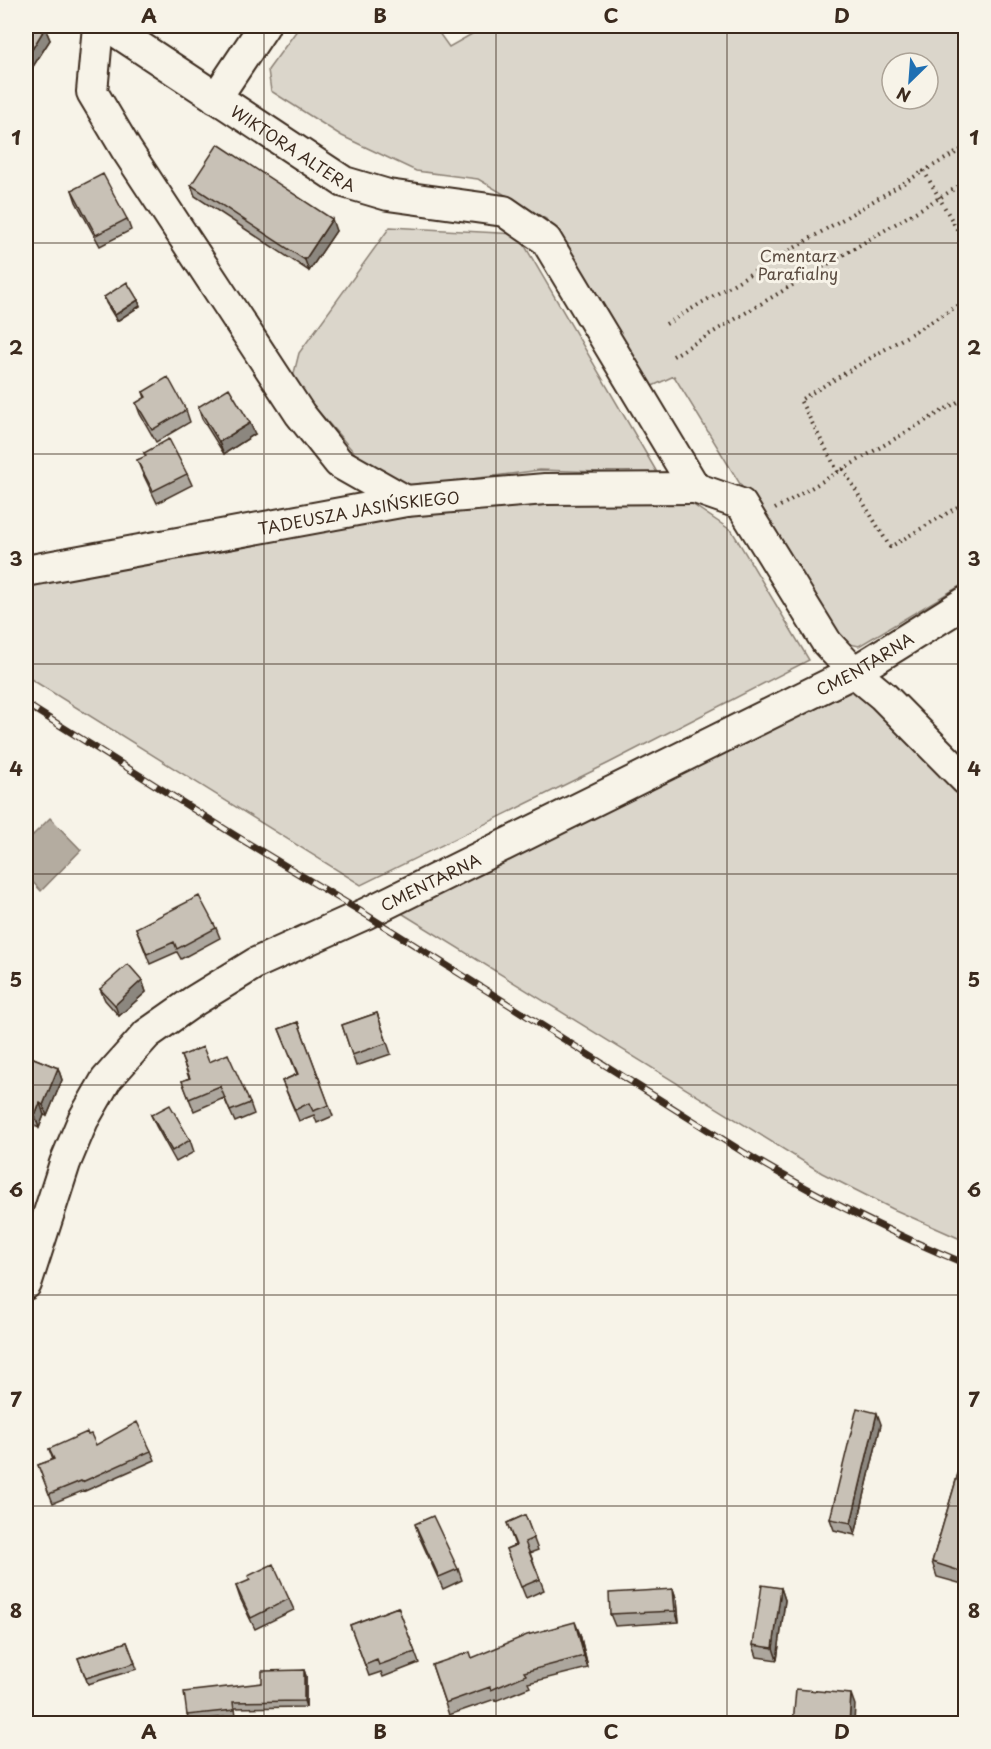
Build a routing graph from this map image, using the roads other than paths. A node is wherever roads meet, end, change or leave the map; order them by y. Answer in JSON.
{"nodes":[{"id":1,"x":98,"y":26,"type":"edge"},
{"id":2,"x":108,"y":26,"type":"edge"},
{"id":3,"x":264,"y":26,"type":"edge"},
{"id":4,"x":216,"y":98,"type":"junction"},
{"id":5,"x":695,"y":489,"type":"junction"},
{"id":6,"x":406,"y":501,"type":"junction"},
{"id":7,"x":26,"y":571,"type":"edge"},
{"id":8,"x":966,"y":602,"type":"edge"},
{"id":9,"x":854,"y":672,"type":"junction"},
{"id":10,"x":966,"y":780,"type":"edge"},
{"id":11,"x":26,"y":1284,"type":"edge"}],
"edges":[{"from":1,"to":6,"type":"street"},
{"from":2,"to":4,"type":"street","name":"WIKTORA ALTERA"},
{"from":3,"to":4,"type":"street"},
{"from":4,"to":5,"type":"street","name":"WIKTORA ALTERA"},
{"from":5,"to":6,"type":"street","name":"TADEUSZA JASIŃSKIEGO"},
{"from":5,"to":9,"type":"street","name":"TADEUSZA JASIŃSKIEGO"},
{"from":6,"to":7,"type":"street","name":"TADEUSZA JASIŃSKIEGO"},
{"from":8,"to":9,"type":"street","name":"CMENTARNA"},
{"from":9,"to":10,"type":"street","name":"TADEUSZA JASIŃSKIEGO"},
{"from":9,"to":11,"type":"street","name":"CMENTARNA"}]}
